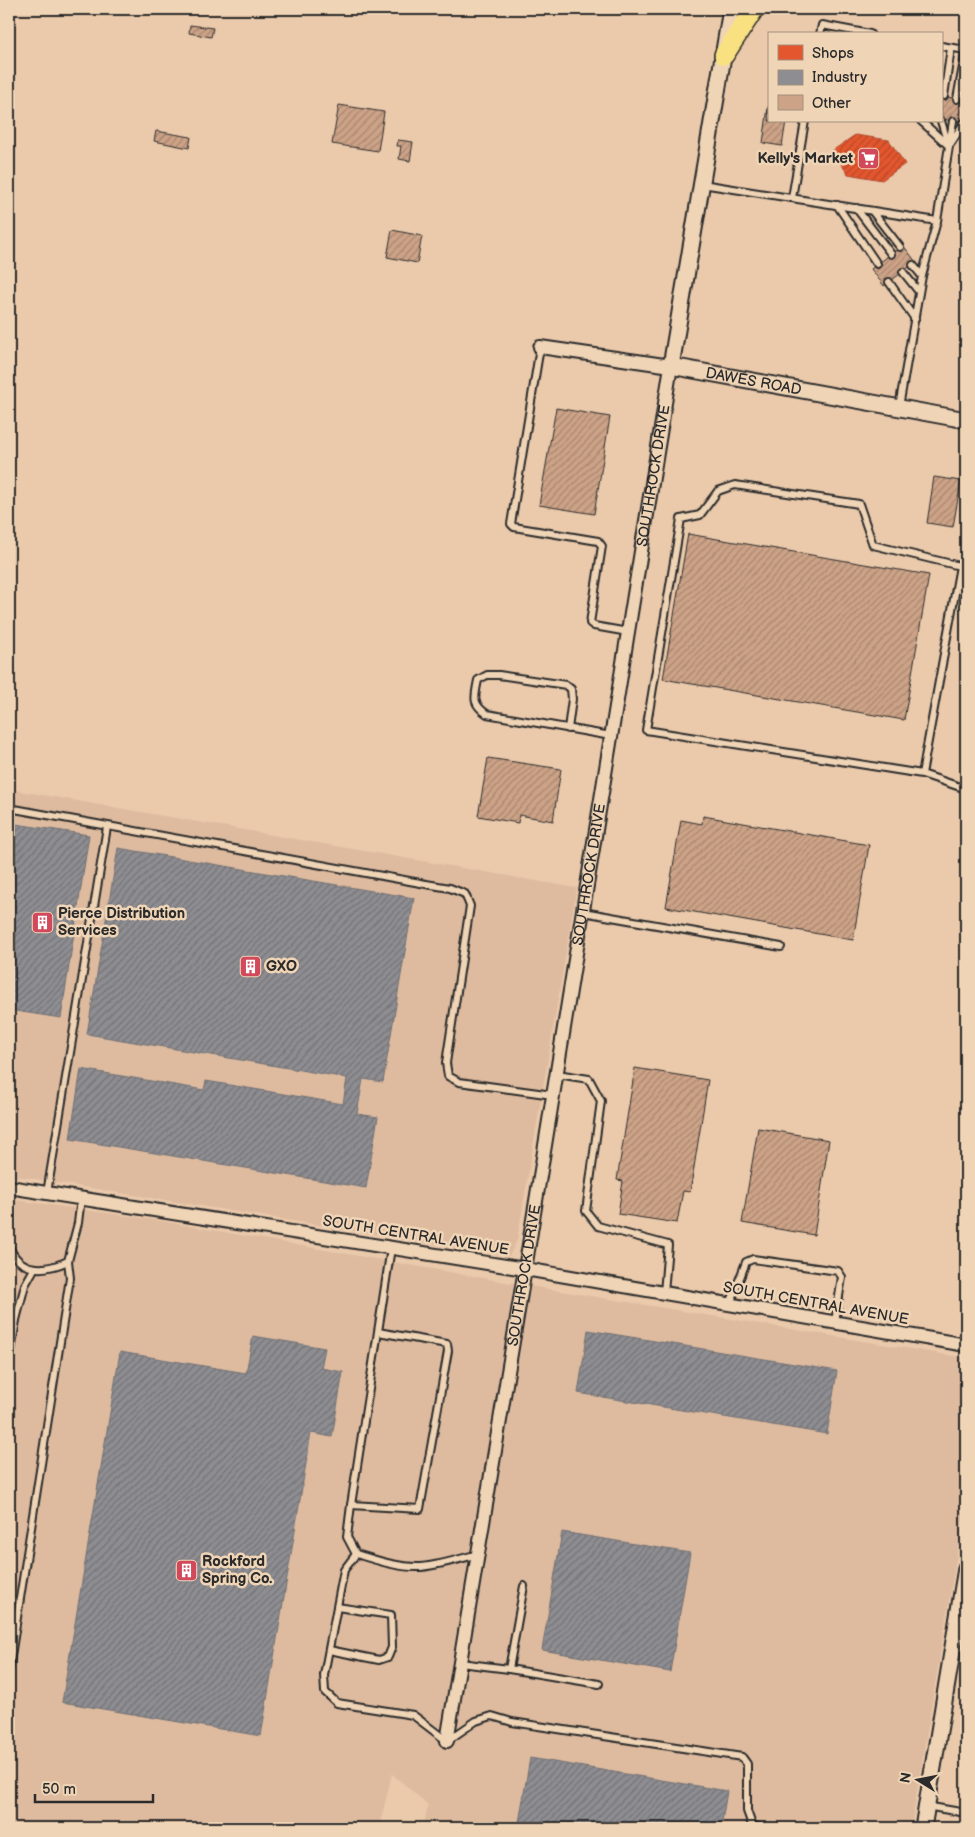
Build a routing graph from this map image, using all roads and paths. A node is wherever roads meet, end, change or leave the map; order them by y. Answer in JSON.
{"nodes":[{"id":1,"x":731,"y":9,"type":"edge"},
{"id":2,"x":754,"y":9,"type":"edge"},
{"id":3,"x":820,"y":32,"type":"edge"},
{"id":4,"x":845,"y":32,"type":"edge"},
{"id":5,"x":942,"y":46,"type":"edge"},
{"id":6,"x":951,"y":48,"type":"junction"},
{"id":7,"x":966,"y":50,"type":"edge"},
{"id":8,"x":724,"y":55,"type":"junction"},
{"id":9,"x":944,"y":96,"type":"dead end"},
{"id":10,"x":957,"y":98,"type":"dead end"},
{"id":11,"x":953,"y":121,"type":"dead end"},
{"id":12,"x":805,"y":122,"type":"edge"},
{"id":13,"x":922,"y":122,"type":"edge"},
{"id":14,"x":941,"y":122,"type":"edge"},
{"id":15,"x":964,"y":123,"type":"dead end"},
{"id":16,"x":949,"y":146,"type":"junction"},
{"id":17,"x":702,"y":184,"type":"junction"},
{"id":18,"x":792,"y":198,"type":"junction"},
{"id":19,"x":837,"y":205,"type":"junction"},
{"id":20,"x":856,"y":208,"type":"junction"},
{"id":21,"x":872,"y":211,"type":"junction"},
{"id":22,"x":937,"y":220,"type":"junction"},
{"id":23,"x":900,"y":247,"type":"dead end"},
{"id":24,"x":891,"y":254,"type":"dead end"},
{"id":25,"x":877,"y":264,"type":"dead end"},
{"id":26,"x":913,"y":264,"type":"dead end"},
{"id":27,"x":903,"y":272,"type":"dead end"},
{"id":28,"x":922,"y":276,"type":"junction"},
{"id":29,"x":889,"y":282,"type":"dead end"},
{"id":30,"x":919,"y":292,"type":"junction"},
{"id":31,"x":915,"y":320,"type":"junction"},
{"id":32,"x":540,"y":347,"type":"joint"},
{"id":33,"x":671,"y":366,"type":"junction"},
{"id":34,"x":899,"y":407,"type":"junction"},
{"id":35,"x":966,"y":420,"type":"edge"},
{"id":36,"x":628,"y":632,"type":"junction"},
{"id":37,"x":568,"y":729,"type":"junction"},
{"id":38,"x":611,"y":736,"type":"junction"},
{"id":39,"x":922,"y":774,"type":"junction"},
{"id":40,"x":966,"y":789,"type":"edge"},
{"id":41,"x":9,"y":808,"type":"edge"},
{"id":42,"x":107,"y":827,"type":"junction"},
{"id":43,"x":583,"y":912,"type":"junction"},
{"id":44,"x":781,"y":947,"type":"dead end"},
{"id":45,"x":557,"y":1074,"type":"junction"},
{"id":46,"x":554,"y":1096,"type":"junction"},
{"id":47,"x":9,"y":1187,"type":"edge"},
{"id":48,"x":47,"y":1193,"type":"junction"},
{"id":49,"x":81,"y":1198,"type":"junction"},
{"id":50,"x":9,"y":1246,"type":"edge"},
{"id":51,"x":391,"y":1248,"type":"junction"},
{"id":52,"x":68,"y":1260,"type":"junction"},
{"id":53,"x":34,"y":1269,"type":"junction"},
{"id":54,"x":526,"y":1269,"type":"junction"},
{"id":55,"x":664,"y":1293,"type":"junction"},
{"id":56,"x":730,"y":1304,"type":"junction"},
{"id":57,"x":16,"y":1320,"type":"junction"},
{"id":58,"x":835,"y":1322,"type":"junction"},
{"id":59,"x":9,"y":1324,"type":"edge"},
{"id":60,"x":378,"y":1332,"type":"junction"},
{"id":61,"x":966,"y":1345,"type":"edge"},
{"id":62,"x":9,"y":1364,"type":"edge"},
{"id":63,"x":351,"y":1505,"type":"junction"},
{"id":64,"x":356,"y":1554,"type":"junction"},
{"id":65,"x":478,"y":1554,"type":"junction"},
{"id":66,"x":966,"y":1568,"type":"edge"},
{"id":67,"x":524,"y":1586,"type":"dead end"},
{"id":68,"x":337,"y":1607,"type":"junction"},
{"id":69,"x":329,"y":1650,"type":"junction"},
{"id":70,"x":460,"y":1663,"type":"junction"},
{"id":71,"x":9,"y":1668,"type":"edge"},
{"id":72,"x":509,"y":1669,"type":"junction"},
{"id":73,"x":599,"y":1684,"type":"dead end"},
{"id":74,"x":447,"y":1741,"type":"junction"},
{"id":75,"x":926,"y":1806,"type":"junction"},
{"id":76,"x":966,"y":1813,"type":"edge"},
{"id":77,"x":762,"y":1828,"type":"edge"},
{"id":78,"x":923,"y":1828,"type":"edge"}],
"edges":[{"from":1,"to":8,"type":"street","name":"SOUTHROCK DRIVE"},
{"from":2,"to":8,"type":"main road"},
{"from":3,"to":4,"type":"lane"},
{"from":5,"to":6,"type":"lane"},
{"from":6,"to":7,"type":"lane"},
{"from":6,"to":9,"type":"lane"},
{"from":7,"to":10,"type":"lane"},
{"from":8,"to":17,"type":"street","name":"SOUTHROCK DRIVE"},
{"from":11,"to":16,"type":"lane"},
{"from":12,"to":18,"type":"lane"},
{"from":13,"to":16,"type":"lane"},
{"from":14,"to":16,"type":"lane"},
{"from":15,"to":16,"type":"lane"},
{"from":16,"to":22,"type":"lane"},
{"from":17,"to":18,"type":"lane"},
{"from":17,"to":33,"type":"street","name":"SOUTHROCK DRIVE"},
{"from":18,"to":19,"type":"lane"},
{"from":19,"to":20,"type":"lane"},
{"from":19,"to":25,"type":"lane"},
{"from":20,"to":21,"type":"lane"},
{"from":20,"to":24,"type":"lane"},
{"from":21,"to":22,"type":"lane"},
{"from":21,"to":23,"type":"lane"},
{"from":22,"to":28,"type":"lane"},
{"from":26,"to":28,"type":"lane"},
{"from":27,"to":30,"type":"lane"},
{"from":28,"to":30,"type":"lane"},
{"from":29,"to":31,"type":"lane"},
{"from":30,"to":31,"type":"lane"},
{"from":31,"to":34,"type":"lane"},
{"from":32,"to":33,"type":"street","name":"DAWES ROAD"},
{"from":32,"to":36,"type":"lane"},
{"from":33,"to":34,"type":"street","name":"DAWES ROAD"},
{"from":33,"to":36,"type":"street","name":"SOUTHROCK DRIVE"},
{"from":34,"to":35,"type":"street","name":"DAWES ROAD"},
{"from":36,"to":38,"type":"street","name":"SOUTHROCK DRIVE"},
{"from":37,"to":37,"type":"lane"},
{"from":37,"to":38,"type":"lane"},
{"from":38,"to":43,"type":"street","name":"SOUTHROCK DRIVE"},
{"from":39,"to":39,"type":"lane"},
{"from":39,"to":40,"type":"lane"},
{"from":41,"to":42,"type":"lane"},
{"from":42,"to":46,"type":"lane"},
{"from":42,"to":48,"type":"lane"},
{"from":43,"to":44,"type":"lane"},
{"from":43,"to":45,"type":"street","name":"SOUTHROCK DRIVE"},
{"from":45,"to":46,"type":"street","name":"SOUTHROCK DRIVE"},
{"from":45,"to":55,"type":"lane"},
{"from":46,"to":54,"type":"street","name":"SOUTHROCK DRIVE"},
{"from":47,"to":48,"type":"street","name":"SOUTH CENTRAL AVENUE"},
{"from":48,"to":49,"type":"street","name":"SOUTH CENTRAL AVENUE"},
{"from":49,"to":51,"type":"street","name":"SOUTH CENTRAL AVENUE"},
{"from":49,"to":52,"type":"lane"},
{"from":50,"to":53,"type":"lane"},
{"from":51,"to":54,"type":"street","name":"SOUTH CENTRAL AVENUE"},
{"from":51,"to":60,"type":"lane"},
{"from":52,"to":53,"type":"lane"},
{"from":52,"to":71,"type":"lane"},
{"from":53,"to":57,"type":"lane"},
{"from":54,"to":55,"type":"street","name":"SOUTH CENTRAL AVENUE"},
{"from":54,"to":65,"type":"street","name":"SOUTHROCK DRIVE"},
{"from":55,"to":56,"type":"street","name":"SOUTH CENTRAL AVENUE"},
{"from":56,"to":58,"type":"street","name":"SOUTH CENTRAL AVENUE"},
{"from":56,"to":58,"type":"lane"},
{"from":57,"to":59,"type":"lane"},
{"from":57,"to":62,"type":"lane"},
{"from":58,"to":61,"type":"street","name":"SOUTH CENTRAL AVENUE"},
{"from":60,"to":63,"type":"lane"},
{"from":60,"to":63,"type":"lane"},
{"from":63,"to":64,"type":"lane"},
{"from":64,"to":65,"type":"lane"},
{"from":64,"to":68,"type":"lane"},
{"from":65,"to":70,"type":"street","name":"SOUTHROCK DRIVE"},
{"from":66,"to":75,"type":"street"},
{"from":67,"to":72,"type":"lane"},
{"from":68,"to":69,"type":"lane"},
{"from":68,"to":69,"type":"lane"},
{"from":69,"to":74,"type":"lane"},
{"from":70,"to":72,"type":"lane"},
{"from":70,"to":74,"type":"street","name":"SOUTHROCK DRIVE"},
{"from":72,"to":73,"type":"lane"},
{"from":74,"to":77,"type":"lane"},
{"from":75,"to":76,"type":"lane"},
{"from":75,"to":78,"type":"street"}]}
